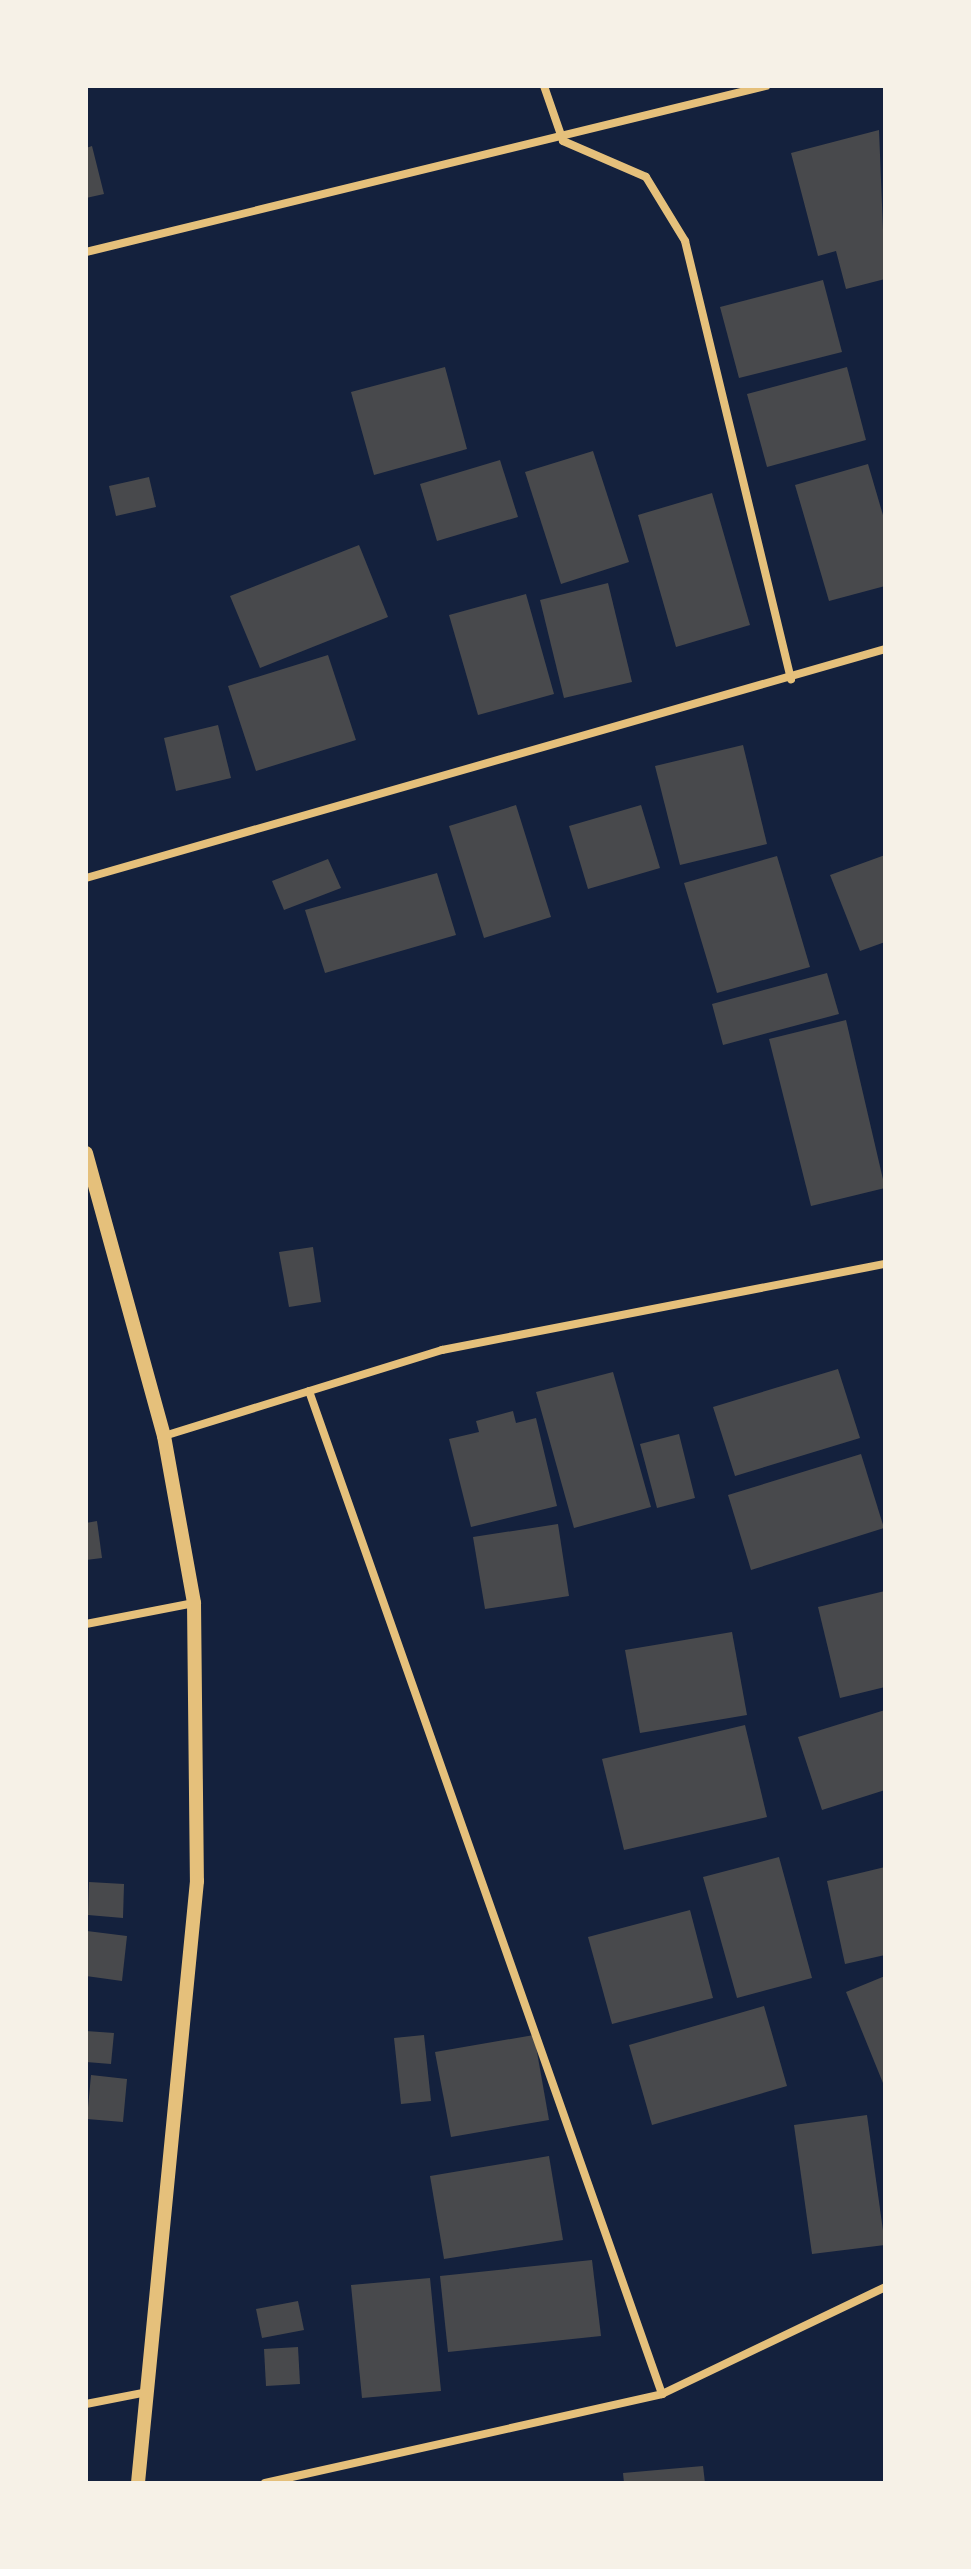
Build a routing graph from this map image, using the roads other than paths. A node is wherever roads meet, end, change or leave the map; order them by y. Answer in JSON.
{"nodes":[{"id":1,"x":544,"y":86,"type":"edge"},
{"id":2,"x":766,"y":86,"type":"edge"},
{"id":3,"x":563,"y":141,"type":"junction"},
{"id":4,"x":86,"y":252,"type":"edge"},
{"id":5,"x":885,"y":649,"type":"edge"},
{"id":6,"x":791,"y":679,"type":"junction"},
{"id":7,"x":86,"y":878,"type":"edge"},
{"id":8,"x":86,"y":1153,"type":"edge"},
{"id":9,"x":885,"y":1264,"type":"edge"},
{"id":10,"x":309,"y":1391,"type":"junction"},
{"id":11,"x":164,"y":1436,"type":"junction"},
{"id":12,"x":194,"y":1603,"type":"junction"},
{"id":13,"x":86,"y":1624,"type":"edge"},
{"id":14,"x":885,"y":2287,"type":"edge"},
{"id":15,"x":147,"y":2392,"type":"junction"},
{"id":16,"x":662,"y":2394,"type":"junction"},
{"id":17,"x":86,"y":2404,"type":"edge"},
{"id":18,"x":138,"y":2483,"type":"edge"},
{"id":19,"x":265,"y":2483,"type":"edge"}],
"edges":[{"from":1,"to":3,"type":"street"},
{"from":2,"to":3,"type":"street"},
{"from":3,"to":4,"type":"street"},
{"from":3,"to":6,"type":"street"},
{"from":5,"to":6,"type":"street"},
{"from":6,"to":7,"type":"street"},
{"from":8,"to":11,"type":"street"},
{"from":9,"to":10,"type":"street"},
{"from":10,"to":11,"type":"street"},
{"from":10,"to":16,"type":"street"},
{"from":11,"to":12,"type":"street"},
{"from":12,"to":13,"type":"street"},
{"from":12,"to":15,"type":"street"},
{"from":14,"to":16,"type":"street"},
{"from":15,"to":17,"type":"street"},
{"from":15,"to":18,"type":"street"},
{"from":16,"to":19,"type":"street"}]}
